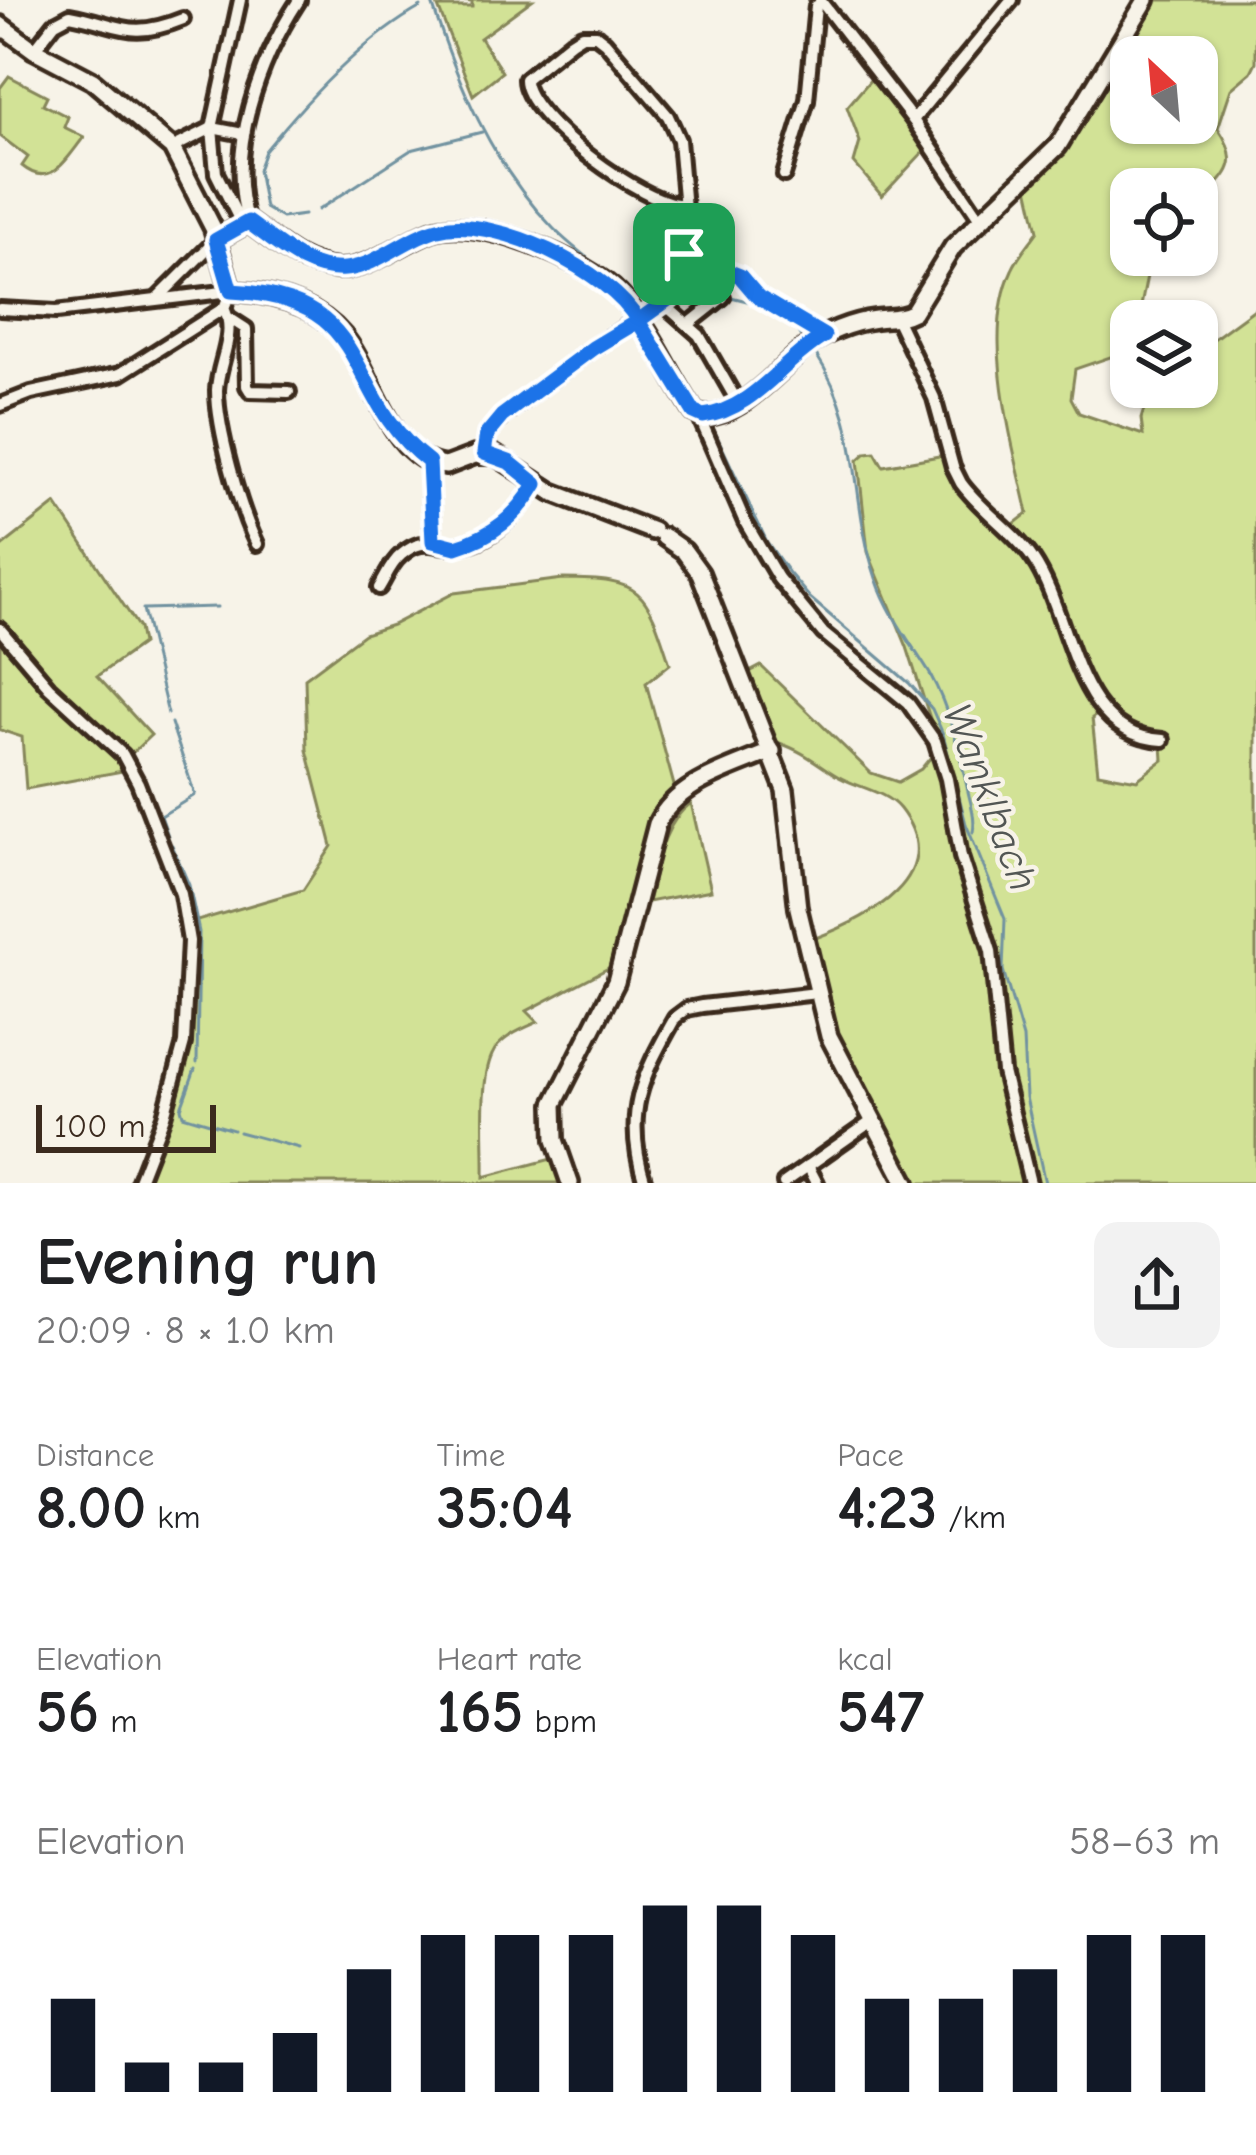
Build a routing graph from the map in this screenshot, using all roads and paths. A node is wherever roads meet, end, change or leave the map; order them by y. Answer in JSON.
{"nodes":[{"id":1,"x":240,"y":0,"type":"edge"},
{"id":2,"x":299,"y":0,"type":"edge"},
{"id":3,"x":1012,"y":0,"type":"edge"},
{"id":4,"x":1146,"y":0,"type":"edge"},
{"id":5,"x":817,"y":2,"type":"edge"},
{"id":6,"x":183,"y":20,"type":"dead end"},
{"id":7,"x":0,"y":25,"type":"edge"},
{"id":8,"x":34,"y":50,"type":"junction"},
{"id":9,"x":913,"y":120,"type":"junction"},
{"id":10,"x":212,"y":128,"type":"junction"},
{"id":11,"x":243,"y":134,"type":"junction"},
{"id":12,"x":172,"y":148,"type":"junction"},
{"id":13,"x":784,"y":175,"type":"dead end"},
{"id":14,"x":683,"y":204,"type":"junction"},
{"id":15,"x":980,"y":219,"type":"junction"},
{"id":16,"x":244,"y":223,"type":"junction"},
{"id":17,"x":216,"y":240,"type":"junction"},
{"id":18,"x":684,"y":254,"type":"junction"},
{"id":19,"x":732,"y":274,"type":"junction"},
{"id":20,"x":231,"y":291,"type":"junction"},
{"id":21,"x":157,"y":298,"type":"junction"},
{"id":22,"x":664,"y":304,"type":"junction"},
{"id":23,"x":0,"y":309,"type":"edge"},
{"id":24,"x":226,"y":313,"type":"junction"},
{"id":25,"x":896,"y":318,"type":"junction"},
{"id":26,"x":638,"y":321,"type":"junction"},
{"id":27,"x":689,"y":324,"type":"junction"},
{"id":28,"x":824,"y":336,"type":"junction"},
{"id":29,"x":289,"y":392,"type":"dead end"},
{"id":30,"x":738,"y":403,"type":"junction"},
{"id":31,"x":0,"y":405,"type":"edge"},
{"id":32,"x":699,"y":416,"type":"junction"},
{"id":33,"x":484,"y":453,"type":"junction"},
{"id":34,"x":429,"y":462,"type":"junction"},
{"id":35,"x":536,"y":484,"type":"junction"},
{"id":36,"x":433,"y":541,"type":"junction"},
{"id":37,"x":257,"y":544,"type":"dead end"},
{"id":38,"x":379,"y":588,"type":"dead end"},
{"id":39,"x":0,"y":628,"type":"edge"},
{"id":40,"x":1163,"y":740,"type":"dead end"},
{"id":41,"x":772,"y":751,"type":"junction"},
{"id":42,"x":817,"y":993,"type":"junction"},
{"id":43,"x":872,"y":1121,"type":"junction"},
{"id":44,"x":808,"y":1166,"type":"junction"},
{"id":45,"x":138,"y":1183,"type":"edge"},
{"id":46,"x":570,"y":1183,"type":"edge"},
{"id":47,"x":645,"y":1183,"type":"edge"},
{"id":48,"x":784,"y":1183,"type":"edge"},
{"id":49,"x":817,"y":1183,"type":"edge"},
{"id":50,"x":906,"y":1183,"type":"edge"},
{"id":51,"x":1030,"y":1183,"type":"edge"}],
"edges":[{"from":1,"to":10,"type":"street"},
{"from":2,"to":11,"type":"street"},
{"from":3,"to":9,"type":"street"},
{"from":4,"to":15,"type":"main road"},
{"from":5,"to":9,"type":"street"},
{"from":5,"to":13,"type":"street"},
{"from":6,"to":8,"type":"street"},
{"from":7,"to":8,"type":"main road"},
{"from":8,"to":12,"type":"main road"},
{"from":9,"to":15,"type":"street"},
{"from":10,"to":11,"type":"street"},
{"from":10,"to":12,"type":"street"},
{"from":10,"to":16,"type":"street"},
{"from":11,"to":16,"type":"street"},
{"from":12,"to":17,"type":"main road"},
{"from":14,"to":14,"type":"street"},
{"from":14,"to":18,"type":"street"},
{"from":15,"to":25,"type":"main road"},
{"from":16,"to":17,"type":"main road"},
{"from":16,"to":26,"type":"main road"},
{"from":17,"to":20,"type":"main road"},
{"from":17,"to":21,"type":"street"},
{"from":18,"to":19,"type":"street"},
{"from":18,"to":22,"type":"street"},
{"from":19,"to":27,"type":"street"},
{"from":19,"to":28,"type":"street"},
{"from":20,"to":21,"type":"street"},
{"from":20,"to":24,"type":"street"},
{"from":20,"to":34,"type":"main road"},
{"from":21,"to":23,"type":"street"},
{"from":22,"to":26,"type":"street"},
{"from":22,"to":27,"type":"street"},
{"from":24,"to":29,"type":"street"},
{"from":24,"to":31,"type":"street"},
{"from":24,"to":37,"type":"street"},
{"from":25,"to":28,"type":"main road"},
{"from":25,"to":40,"type":"street"},
{"from":26,"to":32,"type":"main road"},
{"from":26,"to":33,"type":"street"},
{"from":27,"to":30,"type":"street"},
{"from":28,"to":30,"type":"main road"},
{"from":30,"to":32,"type":"main road"},
{"from":32,"to":51,"type":"street"},
{"from":33,"to":34,"type":"main road"},
{"from":33,"to":35,"type":"main road"},
{"from":34,"to":36,"type":"street"},
{"from":35,"to":36,"type":"street"},
{"from":35,"to":41,"type":"main road"},
{"from":36,"to":38,"type":"street"},
{"from":39,"to":45,"type":"street"},
{"from":41,"to":42,"type":"main road"},
{"from":41,"to":46,"type":"main road"},
{"from":42,"to":43,"type":"main road"},
{"from":42,"to":47,"type":"street"},
{"from":43,"to":44,"type":"street"},
{"from":43,"to":50,"type":"main road"},
{"from":44,"to":48,"type":"street"},
{"from":44,"to":49,"type":"street"}]}
